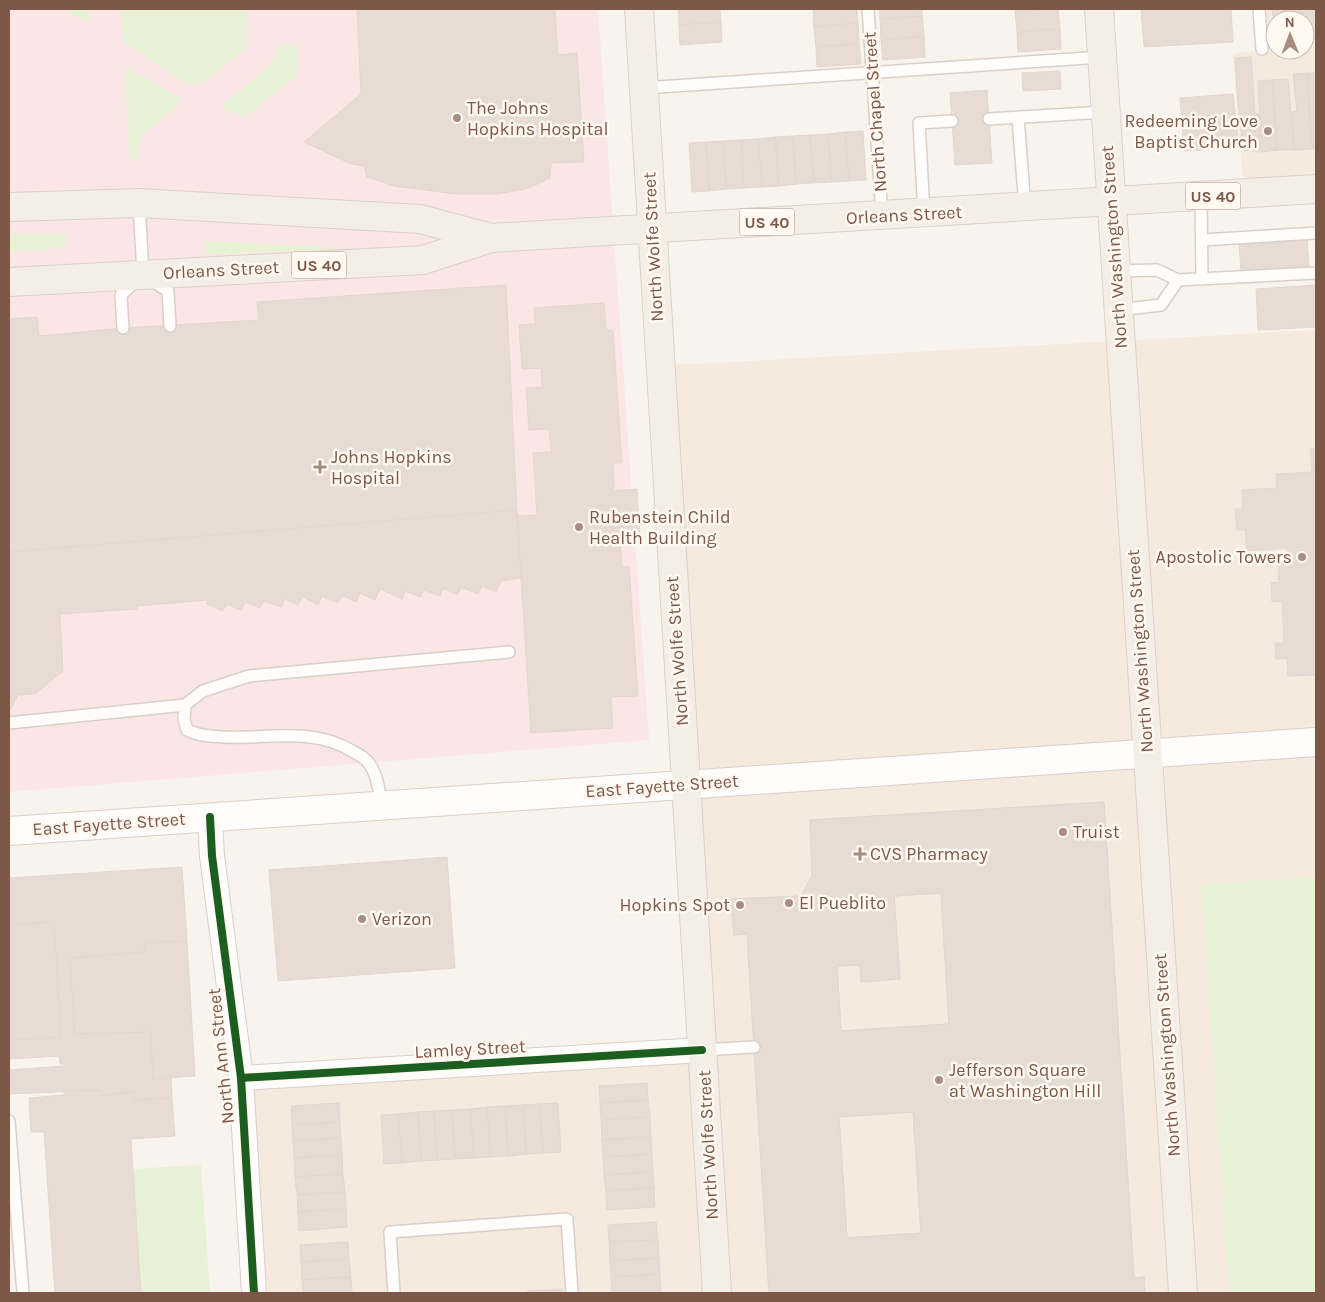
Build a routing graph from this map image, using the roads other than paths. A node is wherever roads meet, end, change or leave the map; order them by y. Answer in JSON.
{"nodes":[{"id":1,"x":639,"y":9,"type":"edge"},
{"id":2,"x":868,"y":9,"type":"edge"},
{"id":3,"x":1099,"y":9,"type":"edge"},
{"id":4,"x":1260,"y":9,"type":"edge"},
{"id":5,"x":1262,"y":49,"type":"dead end"},
{"id":6,"x":1102,"y":57,"type":"junction"},
{"id":7,"x":872,"y":73,"type":"junction"},
{"id":8,"x":644,"y":88,"type":"junction"},
{"id":9,"x":1105,"y":112,"type":"junction"},
{"id":10,"x":1018,"y":118,"type":"junction"},
{"id":11,"x":989,"y":119,"type":"dead end"},
{"id":12,"x":952,"y":122,"type":"dead end"},
{"id":13,"x":1316,"y":189,"type":"edge"},
{"id":14,"x":1201,"y":197,"type":"junction"},
{"id":15,"x":139,"y":203,"type":"junction"},
{"id":16,"x":1110,"y":203,"type":"junction"},
{"id":17,"x":9,"y":207,"type":"edge"},
{"id":18,"x":1025,"y":208,"type":"junction"},
{"id":19,"x":924,"y":214,"type":"junction"},
{"id":20,"x":882,"y":216,"type":"junction"},
{"id":21,"x":652,"y":229,"type":"junction"},
{"id":22,"x":1316,"y":233,"type":"edge"},
{"id":23,"x":491,"y":238,"type":"junction"},
{"id":24,"x":1202,"y":240,"type":"junction"},
{"id":25,"x":1115,"y":271,"type":"junction"},
{"id":26,"x":1316,"y":272,"type":"edge"},
{"id":27,"x":144,"y":274,"type":"junction"},
{"id":28,"x":1202,"y":278,"type":"junction"},
{"id":29,"x":1178,"y":280,"type":"junction"},
{"id":30,"x":9,"y":282,"type":"edge"},
{"id":31,"x":1118,"y":310,"type":"junction"},
{"id":32,"x":170,"y":326,"type":"dead end"},
{"id":33,"x":123,"y":328,"type":"dead end"},
{"id":34,"x":509,"y":652,"type":"dead end"},
{"id":35,"x":185,"y":705,"type":"junction"},
{"id":36,"x":9,"y":723,"type":"edge"},
{"id":37,"x":1316,"y":742,"type":"edge"},
{"id":38,"x":1147,"y":754,"type":"junction"},
{"id":39,"x":686,"y":785,"type":"junction"},
{"id":40,"x":382,"y":805,"type":"junction"},
{"id":41,"x":210,"y":817,"type":"junction"},
{"id":42,"x":9,"y":831,"type":"edge"},
{"id":43,"x":754,"y":1047,"type":"dead end"},
{"id":44,"x":702,"y":1050,"type":"junction"},
{"id":45,"x":241,"y":1078,"type":"junction"},
{"id":46,"x":9,"y":1121,"type":"edge"},
{"id":47,"x":23,"y":1293,"type":"edge"},
{"id":48,"x":254,"y":1293,"type":"edge"},
{"id":49,"x":394,"y":1293,"type":"edge"},
{"id":50,"x":572,"y":1293,"type":"edge"},
{"id":51,"x":716,"y":1293,"type":"edge"},
{"id":52,"x":1183,"y":1293,"type":"edge"}],
"edges":[{"from":1,"to":8,"type":"main road","name":"North Wolfe Street"},
{"from":2,"to":7,"type":"lane","name":"North Chapel Street"},
{"from":3,"to":6,"type":"main road","name":"North Washington Street"},
{"from":4,"to":5,"type":"lane"},
{"from":6,"to":7,"type":"lane"},
{"from":6,"to":9,"type":"main road","name":"North Washington Street"},
{"from":7,"to":8,"type":"lane"},
{"from":7,"to":20,"type":"lane","name":"North Chapel Street"},
{"from":8,"to":21,"type":"main road","name":"North Wolfe Street"},
{"from":9,"to":10,"type":"lane"},
{"from":9,"to":16,"type":"main road","name":"North Washington Street"},
{"from":10,"to":11,"type":"lane"},
{"from":10,"to":18,"type":"lane"},
{"from":12,"to":19,"type":"lane"},
{"from":13,"to":14,"type":"main road","name":"Orleans Street","number":"US 40"},
{"from":14,"to":16,"type":"main road","name":"Orleans Street","number":"US 40"},
{"from":14,"to":24,"type":"lane"},
{"from":15,"to":17,"type":"main road","name":"Orleans Street","number":"US 40"},
{"from":15,"to":23,"type":"main road","name":"Orleans Street","number":"US 40"},
{"from":15,"to":27,"type":"lane"},
{"from":16,"to":18,"type":"main road","name":"Orleans Street","number":"US 40"},
{"from":16,"to":25,"type":"main road","name":"North Washington Street"},
{"from":18,"to":19,"type":"main road","name":"Orleans Street","number":"US 40"},
{"from":19,"to":20,"type":"main road","name":"Orleans Street","number":"US 40"},
{"from":20,"to":21,"type":"main road","name":"Orleans Street","number":"US 40"},
{"from":21,"to":23,"type":"main road","name":"Orleans Street","number":"US 40"},
{"from":21,"to":39,"type":"main road","name":"North Wolfe Street"},
{"from":22,"to":24,"type":"lane"},
{"from":23,"to":27,"type":"main road","name":"Orleans Street","number":"US 40"},
{"from":24,"to":28,"type":"lane"},
{"from":25,"to":29,"type":"lane"},
{"from":25,"to":31,"type":"main road","name":"North Washington Street"},
{"from":26,"to":28,"type":"lane"},
{"from":27,"to":30,"type":"main road","name":"Orleans Street","number":"US 40"},
{"from":27,"to":32,"type":"lane"},
{"from":27,"to":33,"type":"lane"},
{"from":28,"to":29,"type":"lane"},
{"from":29,"to":31,"type":"lane"},
{"from":31,"to":38,"type":"main road","name":"North Washington Street"},
{"from":34,"to":35,"type":"lane"},
{"from":35,"to":36,"type":"lane"},
{"from":35,"to":40,"type":"lane"},
{"from":37,"to":38,"type":"main road","name":"East Fayette Street"},
{"from":38,"to":39,"type":"main road","name":"East Fayette Street"},
{"from":38,"to":52,"type":"main road","name":"North Washington Street"},
{"from":39,"to":40,"type":"main road","name":"East Fayette Street"},
{"from":39,"to":44,"type":"main road","name":"North Wolfe Street"},
{"from":40,"to":41,"type":"main road","name":"East Fayette Street"},
{"from":41,"to":42,"type":"main road","name":"East Fayette Street"},
{"from":41,"to":45,"type":"street","name":"North Ann Street"},
{"from":43,"to":44,"type":"lane"},
{"from":44,"to":45,"type":"street","name":"Lamley Street"},
{"from":44,"to":51,"type":"main road","name":"North Wolfe Street"},
{"from":45,"to":48,"type":"street","name":"North Ann Street"},
{"from":46,"to":47,"type":"lane"},
{"from":49,"to":50,"type":"lane"}]}
